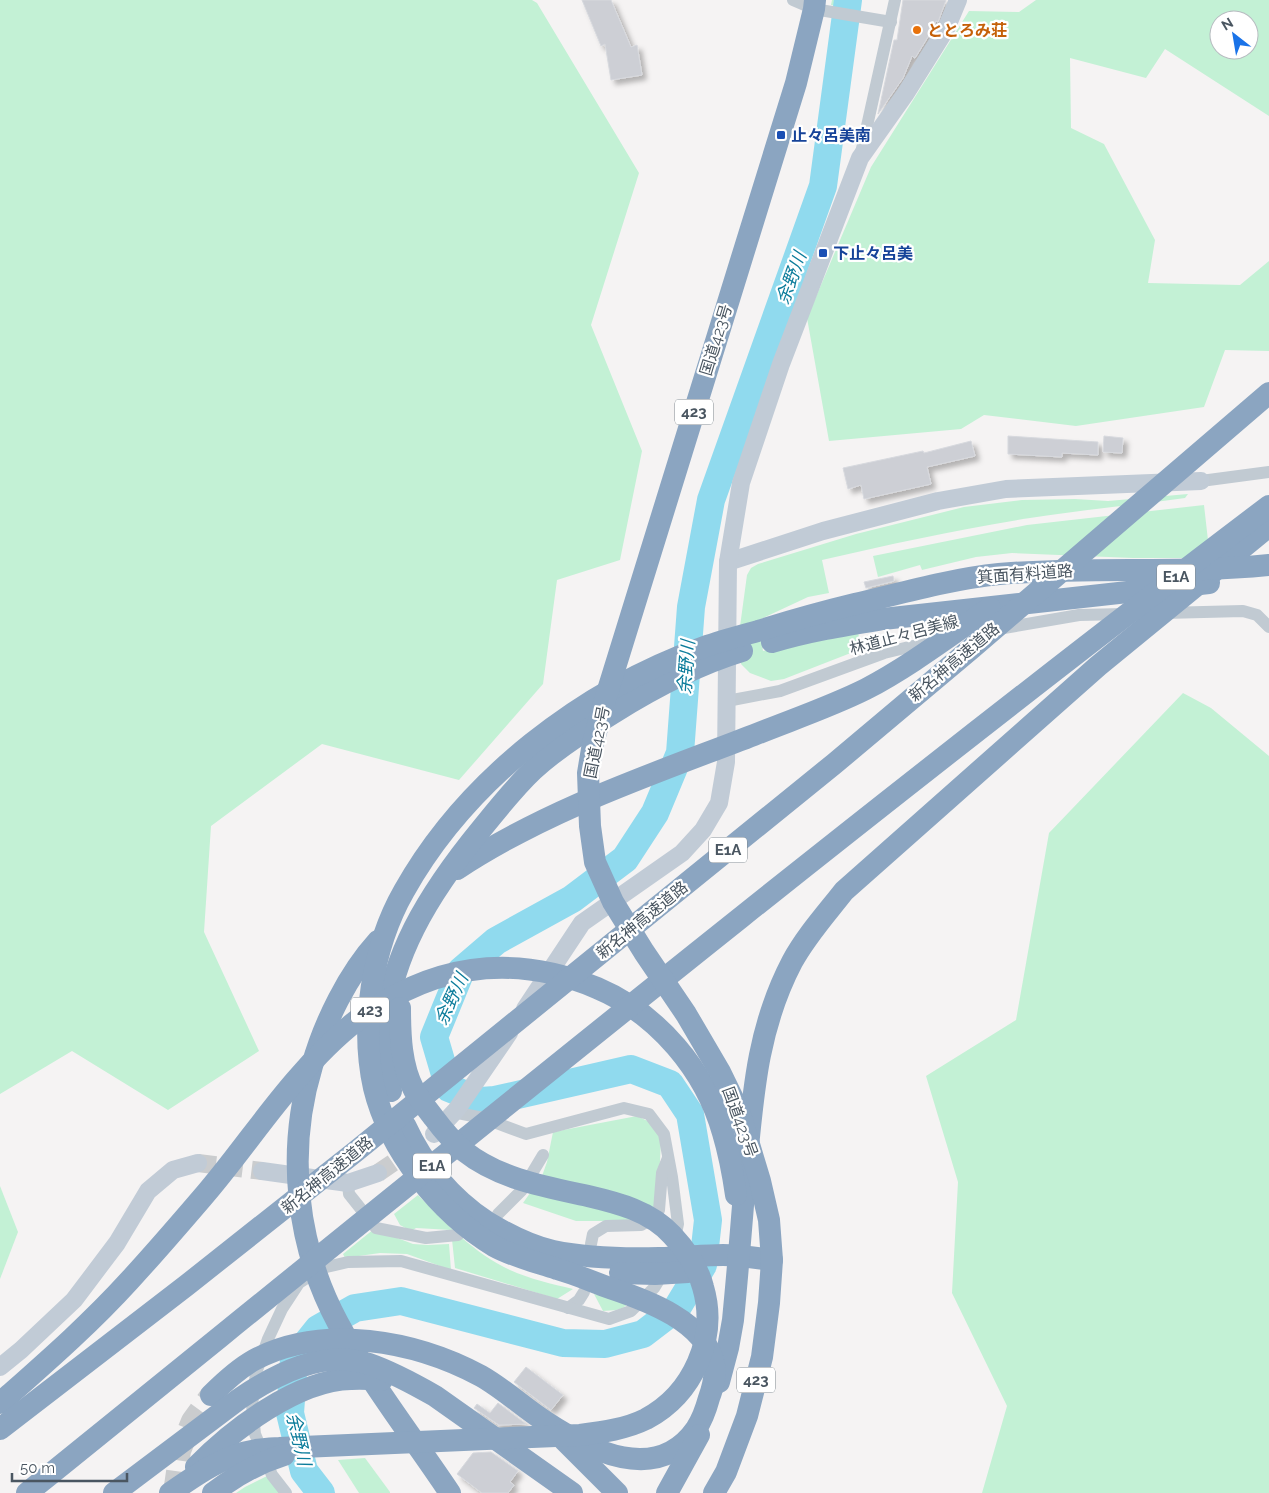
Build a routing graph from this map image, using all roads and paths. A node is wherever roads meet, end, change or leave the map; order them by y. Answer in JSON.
{"nodes":[{"id":1,"x":793,"y":0,"type":"edge"},
{"id":2,"x":894,"y":0,"type":"edge"},
{"id":3,"x":958,"y":0,"type":"edge"},
{"id":4,"x":818,"y":7,"type":"edge"},
{"id":5,"x":891,"y":22,"type":"junction"},
{"id":6,"x":860,"y":158,"type":"junction"},
{"id":7,"x":1263,"y":398,"type":"edge"},
{"id":8,"x":1269,"y":472,"type":"edge"},
{"id":9,"x":1201,"y":481,"type":"joint"},
{"id":10,"x":1269,"y":506,"type":"edge"},
{"id":11,"x":1269,"y":526,"type":"edge"},
{"id":12,"x":1109,"y":530,"type":"junction"},
{"id":13,"x":728,"y":562,"type":"junction"},
{"id":14,"x":1269,"y":565,"type":"edge"},
{"id":15,"x":1269,"y":577,"type":"edge"},
{"id":16,"x":1269,"y":626,"type":"edge"},
{"id":17,"x":786,"y":630,"type":"junction"},
{"id":18,"x":726,"y":701,"type":"junction"},
{"id":19,"x":556,"y":738,"type":"junction"},
{"id":20,"x":613,"y":902,"type":"junction"},
{"id":21,"x":421,"y":915,"type":"junction"},
{"id":22,"x":455,"y":1111,"type":"junction"},
{"id":23,"x":437,"y":1127,"type":"junction"},
{"id":24,"x":543,"y":1155,"type":"dead end"},
{"id":25,"x":668,"y":1156,"type":"junction"},
{"id":26,"x":198,"y":1162,"type":"tunnel mouth"},
{"id":27,"x":262,"y":1170,"type":"tunnel mouth"},
{"id":28,"x":378,"y":1173,"type":"tunnel mouth"},
{"id":29,"x":348,"y":1183,"type":"junction"},
{"id":30,"x":498,"y":1214,"type":"dead end"},
{"id":31,"x":458,"y":1235,"type":"dead end"},
{"id":32,"x":591,"y":1244,"type":"dead end"},
{"id":33,"x":730,"y":1255,"type":"junction"},
{"id":34,"x":772,"y":1260,"type":"junction"},
{"id":35,"x":657,"y":1266,"type":"junction"},
{"id":36,"x":555,"y":1268,"type":"junction"},
{"id":37,"x":584,"y":1292,"type":"dead end"},
{"id":38,"x":568,"y":1308,"type":"junction"},
{"id":39,"x":0,"y":1367,"type":"edge"},
{"id":40,"x":210,"y":1395,"type":"tunnel mouth"},
{"id":41,"x":435,"y":1396,"type":"junction"},
{"id":42,"x":0,"y":1403,"type":"edge"},
{"id":43,"x":548,"y":1424,"type":"junction"},
{"id":44,"x":0,"y":1429,"type":"edge"},
{"id":45,"x":314,"y":1446,"type":"junction"},
{"id":46,"x":27,"y":1493,"type":"edge"},
{"id":47,"x":114,"y":1493,"type":"edge"},
{"id":48,"x":171,"y":1493,"type":"edge"},
{"id":49,"x":214,"y":1493,"type":"edge"},
{"id":50,"x":286,"y":1493,"type":"edge"},
{"id":51,"x":450,"y":1493,"type":"edge"},
{"id":52,"x":572,"y":1493,"type":"edge"},
{"id":53,"x":617,"y":1493,"type":"edge"},
{"id":54,"x":667,"y":1493,"type":"edge"},
{"id":55,"x":714,"y":1493,"type":"edge"}],
"edges":[{"from":1,"to":4,"type":"street"},
{"from":2,"to":5,"type":"street"},
{"from":3,"to":6,"type":"street"},
{"from":4,"to":5,"type":"street"},
{"from":4,"to":20,"type":"highway","name":"国道423号","number":"423"},
{"from":5,"to":6,"type":"street"},
{"from":6,"to":13,"type":"street"},
{"from":7,"to":12,"type":"highway","name":"新名神高速道路","number":"E1A"},
{"from":8,"to":9,"type":"street"},
{"from":9,"to":13,"type":"street"},
{"from":10,"to":46,"type":"highway","number":"E1A"},
{"from":11,"to":33,"type":"highway"},
{"from":12,"to":44,"type":"highway","name":"新名神高速道路","number":"E1A"},
{"from":12,"to":51,"type":"highway"},
{"from":13,"to":18,"type":"street"},
{"from":14,"to":17,"type":"highway","name":"箕面有料道路","number":"423"},
{"from":15,"to":17,"type":"highway","name":"箕面有料道路","number":"423"},
{"from":16,"to":18,"type":"street","name":"林道止々呂美線"},
{"from":17,"to":19,"type":"highway","number":"423"},
{"from":18,"to":20,"type":"street"},
{"from":19,"to":21,"type":"highway","number":"423"},
{"from":19,"to":36,"type":"highway","number":"423"},
{"from":20,"to":22,"type":"street"},
{"from":20,"to":34,"type":"highway","name":"国道423号","number":"423"},
{"from":21,"to":23,"type":"highway"},
{"from":21,"to":35,"type":"highway","number":"423"},
{"from":22,"to":23,"type":"street"},
{"from":22,"to":25,"type":"street"},
{"from":23,"to":45,"type":"highway"},
{"from":24,"to":30,"type":"street"},
{"from":25,"to":32,"type":"street"},
{"from":25,"to":38,"type":"street"},
{"from":26,"to":39,"type":"street"},
{"from":27,"to":29,"type":"street"},
{"from":28,"to":29,"type":"street"},
{"from":29,"to":31,"type":"street"},
{"from":33,"to":34,"type":"highway","number":"423"},
{"from":33,"to":35,"type":"highway","number":"423"},
{"from":33,"to":42,"type":"highway"},
{"from":33,"to":54,"type":"highway"},
{"from":34,"to":55,"type":"highway","name":"国道423号","number":"423"},
{"from":35,"to":36,"type":"highway","number":"423"},
{"from":36,"to":43,"type":"highway"},
{"from":37,"to":38,"type":"street"},
{"from":38,"to":50,"type":"street"},
{"from":40,"to":43,"type":"highway"},
{"from":41,"to":47,"type":"highway"},
{"from":41,"to":48,"type":"highway"},
{"from":41,"to":52,"type":"highway"},
{"from":43,"to":53,"type":"highway"},
{"from":45,"to":48,"type":"highway"},
{"from":45,"to":49,"type":"highway"}]}
